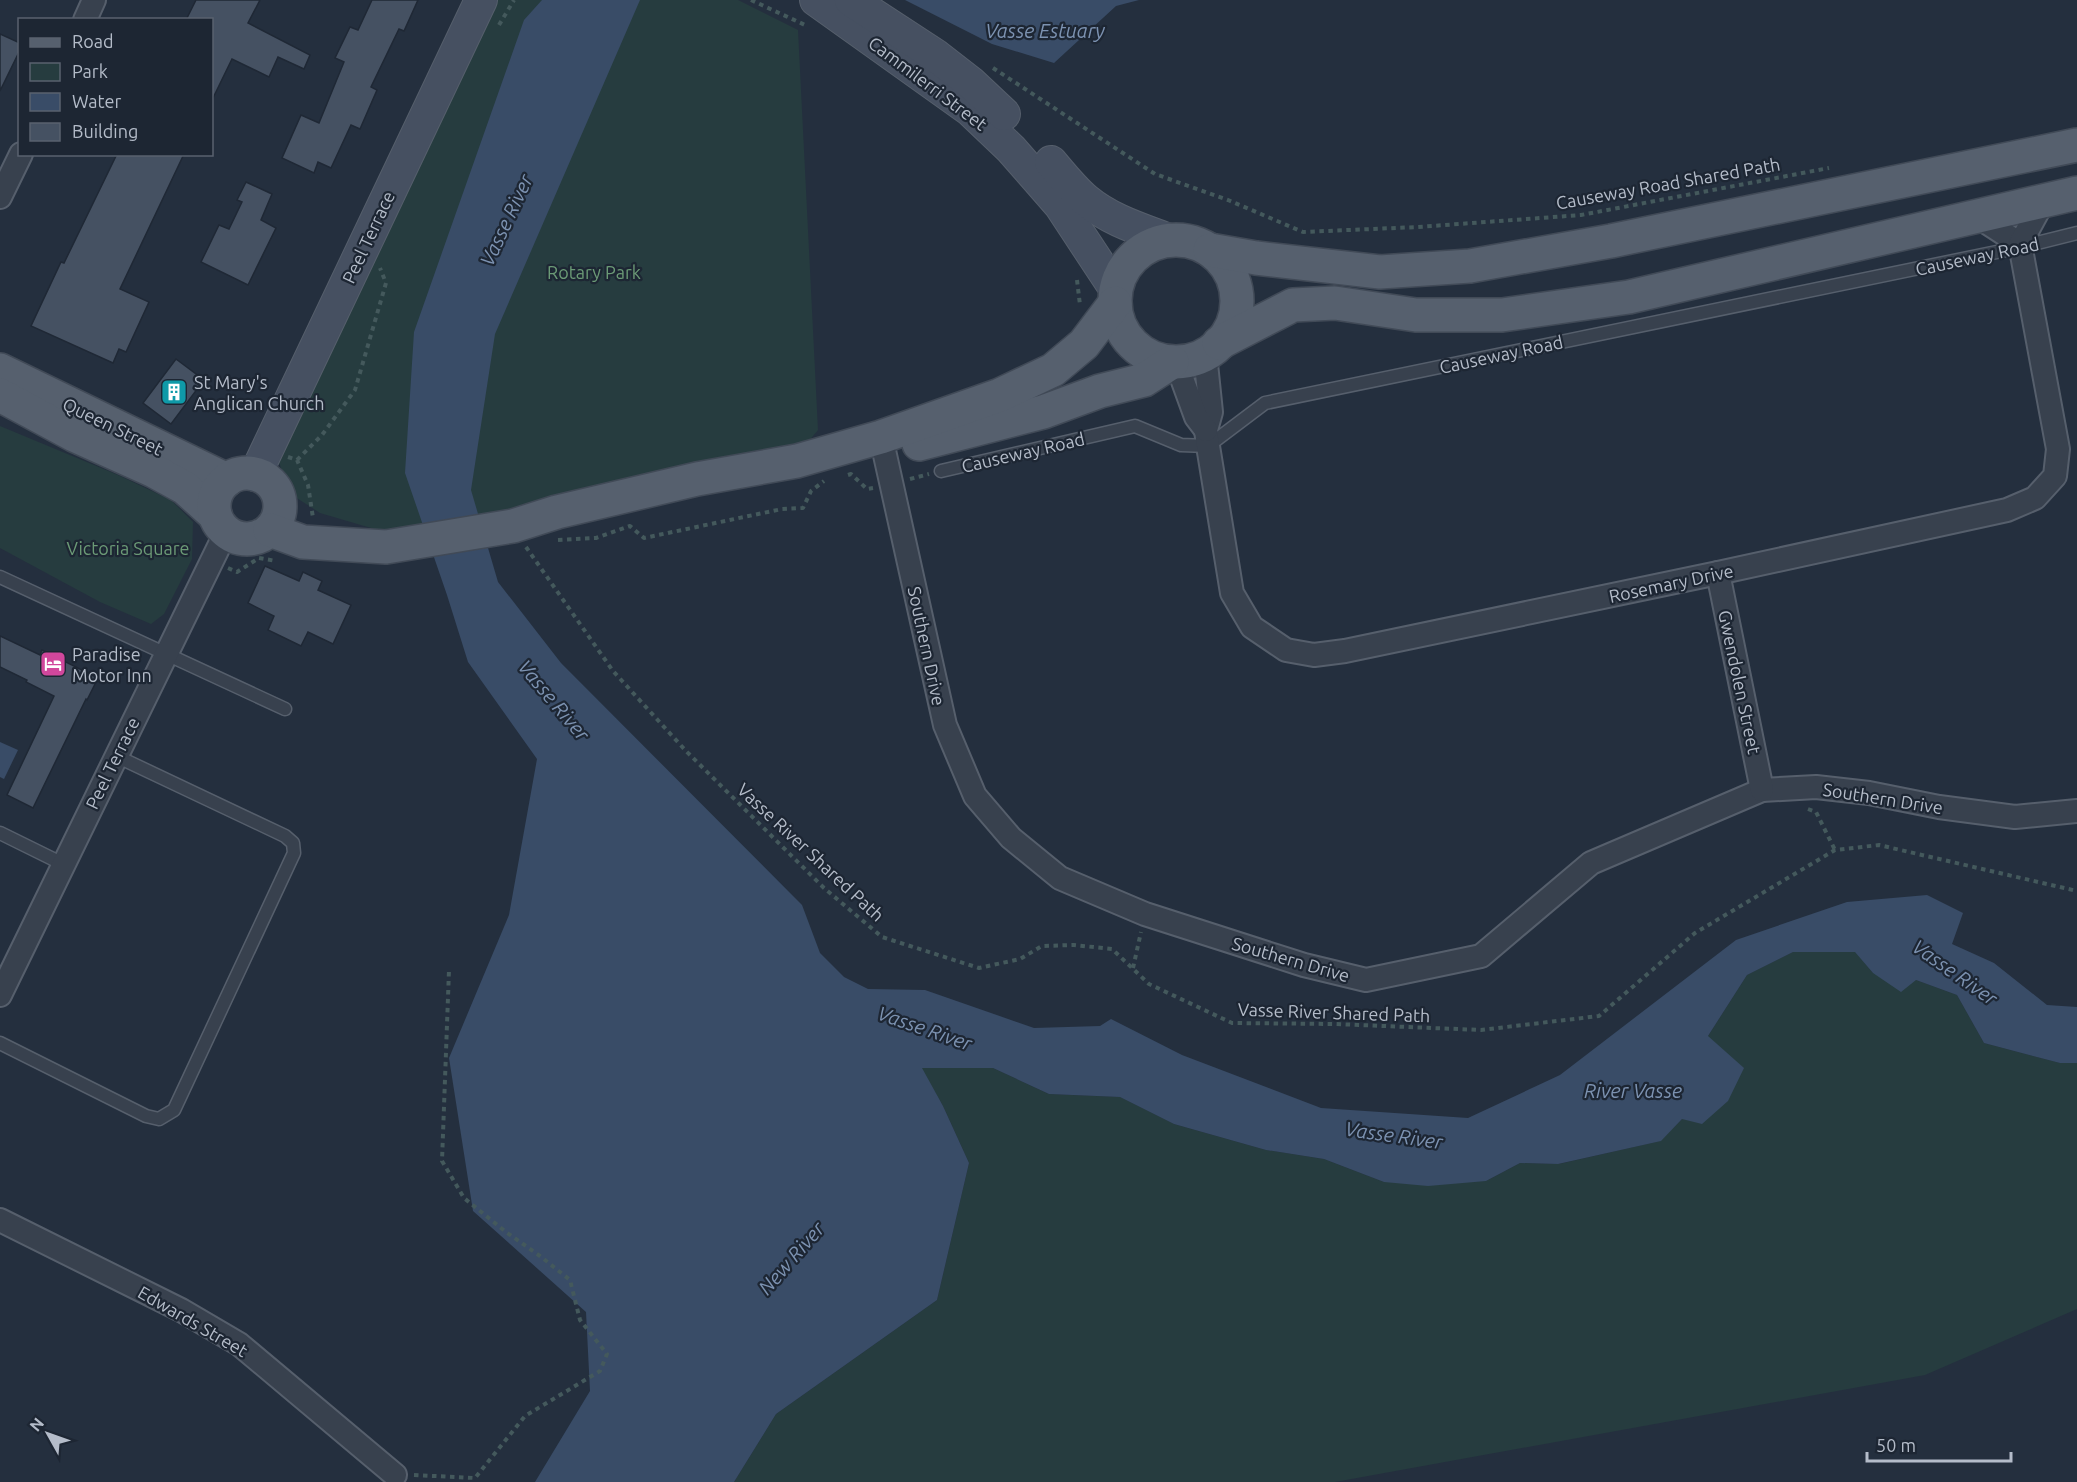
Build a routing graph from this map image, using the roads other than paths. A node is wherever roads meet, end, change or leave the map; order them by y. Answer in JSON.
{"nodes":[{"id":1,"x":94,"y":0,"type":"edge"},
{"id":2,"x":481,"y":0,"type":"edge"},
{"id":3,"x":851,"y":0,"type":"edge"},
{"id":4,"x":815,"y":14,"type":"edge"},
{"id":5,"x":86,"y":18,"type":"edge"},
{"id":6,"x":2077,"y":145,"type":"edge"},
{"id":7,"x":20,"y":156,"type":"edge"},
{"id":8,"x":2077,"y":193,"type":"edge"},
{"id":9,"x":0,"y":197,"type":"edge"},
{"id":10,"x":2044,"y":200,"type":"junction"},
{"id":11,"x":1977,"y":216,"type":"junction"},
{"id":12,"x":2077,"y":233,"type":"edge"},
{"id":13,"x":1170,"y":240,"type":"junction"},
{"id":14,"x":2021,"y":245,"type":"junction"},
{"id":15,"x":1210,"y":250,"type":"junction"},
{"id":16,"x":1115,"y":296,"type":"junction"},
{"id":17,"x":1193,"y":355,"type":"junction"},
{"id":18,"x":0,"y":370,"type":"edge"},
{"id":19,"x":6,"y":400,"type":"edge"},
{"id":20,"x":1207,"y":438,"type":"junction"},
{"id":21,"x":886,"y":458,"type":"junction"},
{"id":22,"x":941,"y":471,"type":"road end"},
{"id":23,"x":241,"y":477,"type":"junction"},
{"id":24,"x":275,"y":517,"type":"junction"},
{"id":25,"x":221,"y":524,"type":"junction"},
{"id":26,"x":1718,"y":573,"type":"junction"},
{"id":27,"x":0,"y":577,"type":"edge"},
{"id":28,"x":166,"y":654,"type":"junction"},
{"id":29,"x":285,"y":709,"type":"dead end"},
{"id":30,"x":116,"y":756,"type":"junction"},
{"id":31,"x":1762,"y":790,"type":"junction"},
{"id":32,"x":2077,"y":811,"type":"edge"},
{"id":33,"x":0,"y":833,"type":"edge"},
{"id":34,"x":63,"y":864,"type":"junction"},
{"id":35,"x":0,"y":995,"type":"edge"},
{"id":36,"x":0,"y":1044,"type":"edge"},
{"id":37,"x":0,"y":1220,"type":"edge"},
{"id":38,"x":395,"y":1474,"type":"road end"}],
"edges":[{"from":1,"to":5,"type":"street"},
{"from":2,"to":23,"type":"main road","name":"Peel Terrace"},
{"from":3,"to":13,"type":"main road","name":"Cammilerri Street"},
{"from":4,"to":16,"type":"main road","name":"Cammilerri Street"},
{"from":6,"to":15,"type":"main road"},
{"from":7,"to":9,"type":"street"},
{"from":8,"to":10,"type":"main road","name":"Causeway Road"},
{"from":10,"to":11,"type":"main road","name":"Causeway Road"},
{"from":10,"to":14,"type":"street"},
{"from":11,"to":14,"type":"street"},
{"from":11,"to":17,"type":"main road","name":"Causeway Road"},
{"from":12,"to":14,"type":"lane","name":"Causeway Road"},
{"from":13,"to":15,"type":"main road"},
{"from":13,"to":16,"type":"main road"},
{"from":14,"to":20,"type":"lane","name":"Causeway Road"},
{"from":14,"to":26,"type":"street","name":"Rosemary Drive"},
{"from":15,"to":17,"type":"main road"},
{"from":16,"to":17,"type":"main road"},
{"from":16,"to":21,"type":"main road","name":"Causeway Road"},
{"from":17,"to":20,"type":"street","name":"Rosemary Drive"},
{"from":17,"to":21,"type":"main road","name":"Causeway Road"},
{"from":18,"to":23,"type":"main road","name":"Queen Street"},
{"from":19,"to":25,"type":"main road","name":"Queen Street"},
{"from":20,"to":22,"type":"lane","name":"Causeway Road"},
{"from":20,"to":26,"type":"street","name":"Rosemary Drive"},
{"from":21,"to":24,"type":"main road","name":"Causeway Road"},
{"from":21,"to":31,"type":"street","name":"Southern Drive"},
{"from":23,"to":24,"type":"main road"},
{"from":23,"to":25,"type":"main road"},
{"from":24,"to":25,"type":"main road"},
{"from":25,"to":28,"type":"street","name":"Peel Terrace"},
{"from":26,"to":31,"type":"street","name":"Gwendolen Street"},
{"from":27,"to":28,"type":"lane"},
{"from":28,"to":29,"type":"lane"},
{"from":28,"to":30,"type":"street","name":"Peel Terrace"},
{"from":30,"to":34,"type":"street","name":"Peel Terrace"},
{"from":30,"to":36,"type":"lane"},
{"from":31,"to":32,"type":"street","name":"Southern Drive"},
{"from":33,"to":34,"type":"lane"},
{"from":34,"to":35,"type":"street","name":"Peel Terrace"},
{"from":37,"to":38,"type":"street","name":"Edwards Street"}]}
